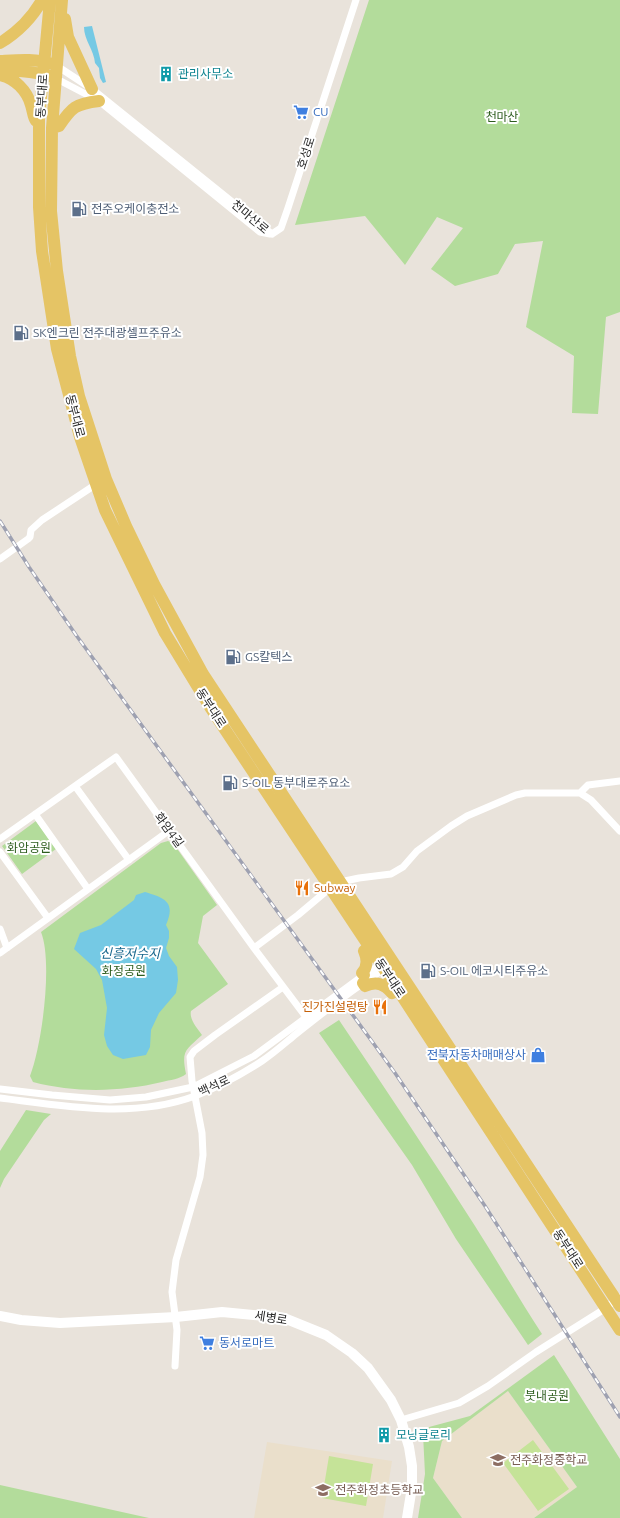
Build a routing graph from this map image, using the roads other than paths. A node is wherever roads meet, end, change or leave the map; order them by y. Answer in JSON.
{"nodes":[{"id":1,"x":42,"y":0,"type":"edge"},
{"id":2,"x":50,"y":0,"type":"edge"},
{"id":3,"x":62,"y":0,"type":"edge"},
{"id":4,"x":356,"y":0,"type":"edge"},
{"id":5,"x":0,"y":43,"type":"edge"},
{"id":6,"x":0,"y":61,"type":"edge"},
{"id":7,"x":46,"y":62,"type":"junction"},
{"id":8,"x":0,"y":71,"type":"edge"},
{"id":9,"x":56,"y":72,"type":"junction"},
{"id":10,"x":43,"y":74,"type":"junction"},
{"id":11,"x":0,"y":75,"type":"edge"},
{"id":12,"x":92,"y":89,"type":"junction"},
{"id":13,"x":99,"y":101,"type":"junction"},
{"id":14,"x":40,"y":123,"type":"junction"},
{"id":15,"x":52,"y":128,"type":"junction"},
{"id":16,"x":272,"y":234,"type":"junction"},
{"id":17,"x":101,"y":481,"type":"junction"},
{"id":18,"x":1,"y":558,"type":"edge"},
{"id":19,"x":620,"y":781,"type":"edge"},
{"id":20,"x":75,"y":786,"type":"junction"},
{"id":21,"x":580,"y":793,"type":"junction"},
{"id":22,"x":35,"y":814,"type":"junction"},
{"id":23,"x":170,"y":830,"type":"junction"},
{"id":24,"x":620,"y":831,"type":"edge"},
{"id":25,"x":0,"y":839,"type":"edge"},
{"id":26,"x":0,"y":852,"type":"edge"},
{"id":27,"x":129,"y":860,"type":"junction"},
{"id":28,"x":335,"y":885,"type":"junction"},
{"id":29,"x":88,"y":889,"type":"junction"},
{"id":30,"x":48,"y":918,"type":"junction"},
{"id":31,"x":0,"y":929,"type":"edge"},
{"id":32,"x":369,"y":947,"type":"junction"},
{"id":33,"x":7,"y":948,"type":"junction"},
{"id":34,"x":254,"y":948,"type":"junction"},
{"id":35,"x":0,"y":953,"type":"edge"},
{"id":36,"x":387,"y":964,"type":"junction"},
{"id":37,"x":361,"y":980,"type":"junction"},
{"id":38,"x":283,"y":987,"type":"junction"},
{"id":39,"x":398,"y":990,"type":"junction"},
{"id":40,"x":326,"y":1007,"type":"junction"},
{"id":41,"x":306,"y":1017,"type":"junction"},
{"id":42,"x":193,"y":1087,"type":"junction"},
{"id":43,"x":0,"y":1089,"type":"edge"},
{"id":44,"x":195,"y":1096,"type":"junction"},
{"id":45,"x":0,"y":1098,"type":"edge"},
{"id":46,"x":618,"y":1300,"type":"edge"},
{"id":47,"x":606,"y":1308,"type":"junction"},
{"id":48,"x":0,"y":1316,"type":"edge"},
{"id":49,"x":176,"y":1317,"type":"junction"},
{"id":50,"x":620,"y":1330,"type":"edge"},
{"id":51,"x":175,"y":1366,"type":"dead end"},
{"id":52,"x":401,"y":1420,"type":"junction"},
{"id":53,"x":407,"y":1518,"type":"edge"}],
"edges":[{"from":1,"to":5,"type":"main road"},
{"from":2,"to":7,"type":"main road","name":"동부대로"},
{"from":3,"to":9,"type":"main road","name":"동부대로"},
{"from":3,"to":12,"type":"main road"},
{"from":4,"to":16,"type":"street","name":"호성로"},
{"from":6,"to":7,"type":"main road"},
{"from":7,"to":9,"type":"main road"},
{"from":7,"to":10,"type":"main road","name":"동부대로"},
{"from":8,"to":10,"type":"main road"},
{"from":9,"to":10,"type":"main road"},
{"from":9,"to":12,"type":"street","name":"천마산로"},
{"from":9,"to":13,"type":"street","name":"천마산로"},
{"from":9,"to":15,"type":"main road","name":"동부대로"},
{"from":10,"to":14,"type":"main road","name":"동부대로"},
{"from":11,"to":14,"type":"main road"},
{"from":12,"to":16,"type":"street","name":"천마산로"},
{"from":13,"to":15,"type":"main road"},
{"from":13,"to":16,"type":"street","name":"천마산로"},
{"from":14,"to":17,"type":"main road","name":"동부대로"},
{"from":15,"to":17,"type":"main road","name":"동부대로"},
{"from":17,"to":18,"type":"street"},
{"from":17,"to":28,"type":"main road","name":"동부대로"},
{"from":19,"to":21,"type":"street"},
{"from":20,"to":22,"type":"street","name":"화암4길"},
{"from":20,"to":23,"type":"street","name":"화암4길"},
{"from":20,"to":27,"type":"street"},
{"from":21,"to":24,"type":"street"},
{"from":21,"to":28,"type":"street"},
{"from":22,"to":25,"type":"street","name":"화암4길"},
{"from":22,"to":29,"type":"street"},
{"from":23,"to":27,"type":"street"},
{"from":23,"to":34,"type":"street","name":"화암4길"},
{"from":26,"to":30,"type":"street"},
{"from":27,"to":29,"type":"street"},
{"from":28,"to":32,"type":"main road","name":"동부대로"},
{"from":28,"to":34,"type":"street"},
{"from":28,"to":36,"type":"main road","name":"동부대로"},
{"from":29,"to":30,"type":"street"},
{"from":30,"to":33,"type":"street"},
{"from":31,"to":33,"type":"street"},
{"from":32,"to":36,"type":"main road","name":"동부대로"},
{"from":32,"to":37,"type":"main road"},
{"from":33,"to":35,"type":"street"},
{"from":34,"to":38,"type":"street","name":"화암4길"},
{"from":36,"to":37,"type":"street","name":"백석로"},
{"from":36,"to":39,"type":"main road","name":"동부대로"},
{"from":36,"to":46,"type":"main road","name":"동부대로"},
{"from":37,"to":39,"type":"main road"},
{"from":37,"to":40,"type":"street","name":"백석로"},
{"from":38,"to":41,"type":"street","name":"화암4길"},
{"from":38,"to":42,"type":"street"},
{"from":39,"to":47,"type":"main road","name":"동부대로"},
{"from":40,"to":41,"type":"street","name":"백석로"},
{"from":40,"to":44,"type":"street","name":"백석로"},
{"from":41,"to":42,"type":"street","name":"백석로"},
{"from":42,"to":43,"type":"street","name":"백석로"},
{"from":42,"to":44,"type":"street"},
{"from":44,"to":45,"type":"street","name":"백석로"},
{"from":44,"to":49,"type":"street"},
{"from":46,"to":47,"type":"street"},
{"from":47,"to":50,"type":"main road","name":"동부대로"},
{"from":47,"to":52,"type":"street"},
{"from":48,"to":49,"type":"street","name":"세병로"},
{"from":49,"to":51,"type":"street"},
{"from":49,"to":52,"type":"street","name":"세병로"},
{"from":52,"to":53,"type":"street","name":"세병로"}]}
